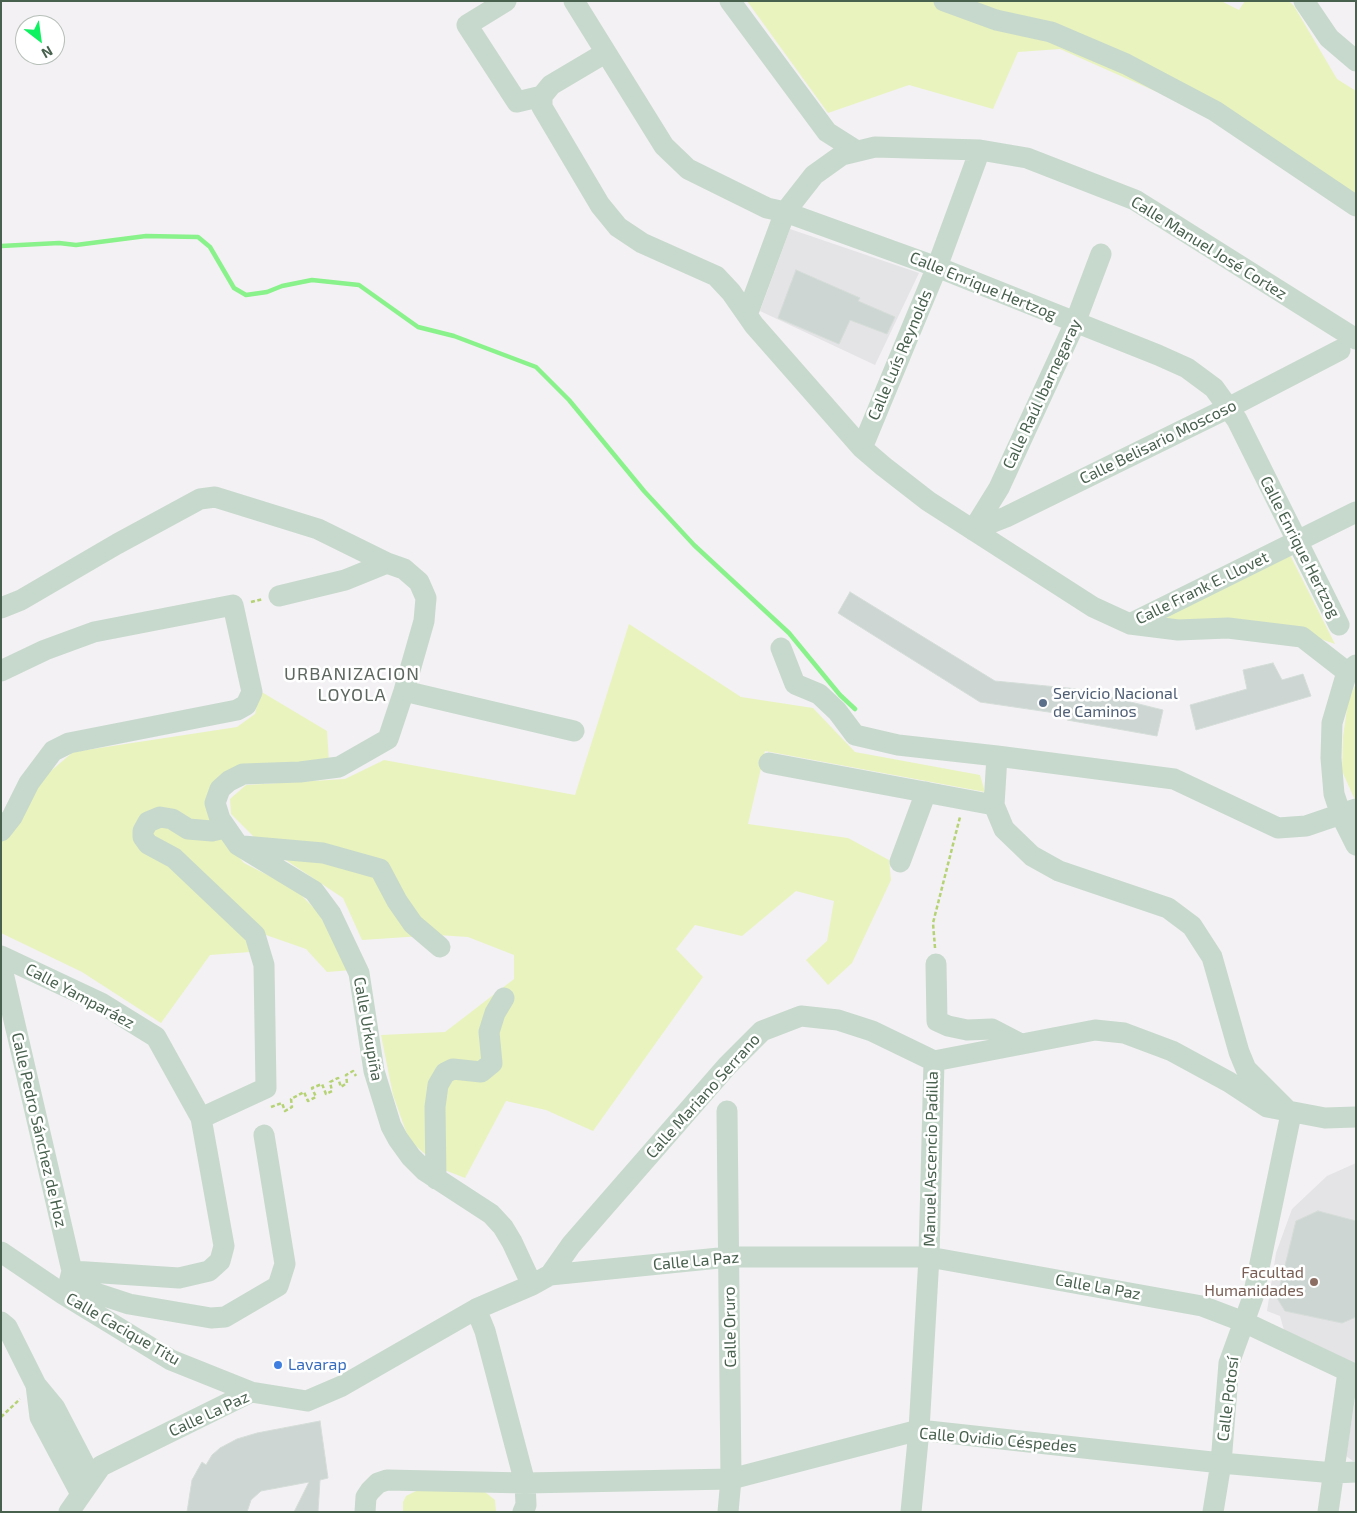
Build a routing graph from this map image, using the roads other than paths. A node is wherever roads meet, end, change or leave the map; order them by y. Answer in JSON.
{"nodes":[{"id":1,"x":506,"y":1,"type":"edge"},
{"id":2,"x":574,"y":1,"type":"edge"},
{"id":3,"x":730,"y":1,"type":"edge"},
{"id":4,"x":944,"y":1,"type":"edge"},
{"id":5,"x":1304,"y":1,"type":"edge"},
{"id":6,"x":605,"y":54,"type":"junction"},
{"id":7,"x":1356,"y":61,"type":"edge"},
{"id":8,"x":542,"y":96,"type":"junction"},
{"id":9,"x":980,"y":150,"type":"junction"},
{"id":10,"x":857,"y":151,"type":"junction"},
{"id":11,"x":1356,"y":206,"type":"edge"},
{"id":12,"x":785,"y":212,"type":"junction"},
{"id":13,"x":1101,"y":254,"type":"dead end"},
{"id":14,"x":937,"y":266,"type":"junction"},
{"id":15,"x":747,"y":315,"type":"junction"},
{"id":16,"x":1075,"y":323,"type":"junction"},
{"id":17,"x":1348,"y":345,"type":"edge"},
{"id":18,"x":1230,"y":407,"type":"junction"},
{"id":19,"x":862,"y":448,"type":"junction"},
{"id":20,"x":1356,"y":512,"type":"edge"},
{"id":21,"x":973,"y":530,"type":"junction"},
{"id":22,"x":1296,"y":542,"type":"junction"},
{"id":23,"x":387,"y":563,"type":"junction"},
{"id":24,"x":279,"y":596,"type":"road end"},
{"id":25,"x":1,"y":608,"type":"edge"},
{"id":26,"x":1130,"y":624,"type":"junction"},
{"id":27,"x":1339,"y":625,"type":"dead end"},
{"id":28,"x":782,"y":648,"type":"dead end"},
{"id":29,"x":1351,"y":668,"type":"edge"},
{"id":30,"x":1,"y":671,"type":"edge"},
{"id":31,"x":404,"y":691,"type":"junction"},
{"id":32,"x":574,"y":731,"type":"dead end"},
{"id":33,"x":997,"y":756,"type":"junction"},
{"id":34,"x":769,"y":763,"type":"dead end"},
{"id":35,"x":926,"y":792,"type":"junction"},
{"id":36,"x":994,"y":805,"type":"junction"},
{"id":37,"x":1348,"y":812,"type":"edge"},
{"id":38,"x":224,"y":828,"type":"junction"},
{"id":39,"x":1,"y":831,"type":"edge"},
{"id":40,"x":238,"y":845,"type":"junction"},
{"id":41,"x":1356,"y":845,"type":"edge"},
{"id":42,"x":900,"y":862,"type":"dead end"},
{"id":43,"x":440,"y":947,"type":"dead end"},
{"id":44,"x":1,"y":956,"type":"edge"},
{"id":45,"x":1,"y":964,"type":"edge"},
{"id":46,"x":936,"y":964,"type":"road end"},
{"id":47,"x":504,"y":998,"type":"dead end"},
{"id":48,"x":1019,"y":1043,"type":"junction"},
{"id":49,"x":934,"y":1061,"type":"junction"},
{"id":50,"x":727,"y":1111,"type":"dead end"},
{"id":51,"x":1291,"y":1114,"type":"junction"},
{"id":52,"x":1356,"y":1116,"type":"edge"},
{"id":53,"x":201,"y":1118,"type":"junction"},
{"id":54,"x":264,"y":1135,"type":"dead end"},
{"id":55,"x":436,"y":1179,"type":"junction"},
{"id":56,"x":1,"y":1252,"type":"edge"},
{"id":57,"x":729,"y":1257,"type":"junction"},
{"id":58,"x":929,"y":1257,"type":"junction"},
{"id":59,"x":541,"y":1280,"type":"junction"},
{"id":60,"x":68,"y":1283,"type":"junction"},
{"id":61,"x":476,"y":1309,"type":"junction"},
{"id":62,"x":1,"y":1322,"type":"edge"},
{"id":63,"x":1244,"y":1322,"type":"junction"},
{"id":64,"x":1352,"y":1373,"type":"edge"},
{"id":65,"x":251,"y":1392,"type":"junction"},
{"id":66,"x":919,"y":1430,"type":"junction"},
{"id":67,"x":1221,"y":1463,"type":"junction"},
{"id":68,"x":1356,"y":1472,"type":"edge"},
{"id":69,"x":1334,"y":1473,"type":"junction"},
{"id":70,"x":731,"y":1479,"type":"junction"},
{"id":71,"x":525,"y":1483,"type":"junction"},
{"id":72,"x":87,"y":1486,"type":"junction"},
{"id":73,"x":69,"y":1512,"type":"edge"},
{"id":74,"x":365,"y":1512,"type":"edge"},
{"id":75,"x":523,"y":1512,"type":"edge"},
{"id":76,"x":728,"y":1512,"type":"edge"},
{"id":77,"x":911,"y":1512,"type":"edge"},
{"id":78,"x":1213,"y":1512,"type":"edge"},
{"id":79,"x":1328,"y":1512,"type":"edge"}],
"edges":[{"from":1,"to":8,"type":"street"},
{"from":2,"to":6,"type":"street","name":"Calle Enrique Hertzog"},
{"from":3,"to":10,"type":"street"},
{"from":4,"to":11,"type":"street"},
{"from":5,"to":7,"type":"street"},
{"from":6,"to":8,"type":"street"},
{"from":6,"to":12,"type":"street","name":"Calle Enrique Hertzog"},
{"from":8,"to":15,"type":"street"},
{"from":9,"to":10,"type":"street","name":"Calle Manuel José Cortez"},
{"from":9,"to":14,"type":"street","name":"Calle Luís Reynolds"},
{"from":9,"to":17,"type":"street","name":"Calle Manuel José Cortez"},
{"from":10,"to":12,"type":"street","name":"Calle Manuel José Cortez"},
{"from":12,"to":14,"type":"street","name":"Calle Enrique Hertzog"},
{"from":12,"to":15,"type":"street","name":"Calle Manuel José Cortez"},
{"from":13,"to":16,"type":"street","name":"Calle Raúl Ibarnegaray"},
{"from":14,"to":16,"type":"street","name":"Calle Enrique Hertzog"},
{"from":14,"to":19,"type":"street","name":"Calle Luís Reynolds"},
{"from":15,"to":19,"type":"street"},
{"from":16,"to":18,"type":"street","name":"Calle Enrique Hertzog"},
{"from":16,"to":21,"type":"street","name":"Calle Raúl Ibarnegaray"},
{"from":17,"to":18,"type":"street","name":"Calle Belisario Moscoso"},
{"from":18,"to":21,"type":"street","name":"Calle Belisario Moscoso"},
{"from":18,"to":22,"type":"street","name":"Calle Enrique Hertzog"},
{"from":19,"to":21,"type":"street"},
{"from":20,"to":22,"type":"street","name":"Calle Frank E. Llovet"},
{"from":21,"to":26,"type":"street"},
{"from":22,"to":26,"type":"street","name":"Calle Frank E. Llovet"},
{"from":22,"to":27,"type":"street","name":"Calle Enrique Hertzog"},
{"from":23,"to":24,"type":"street"},
{"from":23,"to":25,"type":"street","name":"Calle Urkupiña"},
{"from":23,"to":31,"type":"street","name":"Calle Urkupiña"},
{"from":26,"to":29,"type":"street"},
{"from":28,"to":33,"type":"street"},
{"from":29,"to":37,"type":"street"},
{"from":30,"to":39,"type":"street"},
{"from":31,"to":32,"type":"street"},
{"from":31,"to":38,"type":"street","name":"Calle Urkupiña"},
{"from":33,"to":36,"type":"street"},
{"from":33,"to":37,"type":"street"},
{"from":34,"to":35,"type":"street"},
{"from":35,"to":36,"type":"street"},
{"from":35,"to":42,"type":"street"},
{"from":36,"to":51,"type":"street"},
{"from":37,"to":41,"type":"street"},
{"from":38,"to":40,"type":"street","name":"Calle Urkupiña"},
{"from":38,"to":53,"type":"street"},
{"from":40,"to":43,"type":"street"},
{"from":40,"to":55,"type":"street","name":"Calle Urkupiña"},
{"from":44,"to":53,"type":"street","name":"Calle Yamparáez"},
{"from":45,"to":60,"type":"street","name":"Calle Pedro Sánchez de Hoz"},
{"from":46,"to":48,"type":"street"},
{"from":47,"to":55,"type":"street"},
{"from":48,"to":49,"type":"street"},
{"from":48,"to":51,"type":"street"},
{"from":49,"to":58,"type":"street","name":"Manuel Ascencio Padilla"},
{"from":49,"to":59,"type":"street","name":"Calle Mariano Serrano"},
{"from":50,"to":57,"type":"street","name":"Calle Oruro"},
{"from":51,"to":52,"type":"street"},
{"from":51,"to":63,"type":"street","name":"Calle Potosí"},
{"from":53,"to":60,"type":"street","name":"Calle Yamparáez"},
{"from":54,"to":60,"type":"street"},
{"from":55,"to":59,"type":"street","name":"Calle Urkupiña"},
{"from":56,"to":60,"type":"street","name":"Calle Cacique Titu"},
{"from":57,"to":58,"type":"street","name":"Calle La Paz"},
{"from":57,"to":59,"type":"street","name":"Calle La Paz"},
{"from":57,"to":70,"type":"street","name":"Calle Oruro"},
{"from":58,"to":63,"type":"street","name":"Calle La Paz"},
{"from":58,"to":66,"type":"street","name":"Manuel Ascencio Padilla"},
{"from":59,"to":61,"type":"street","name":"Calle La Paz"},
{"from":60,"to":65,"type":"street","name":"Calle Cacique Titu"},
{"from":61,"to":65,"type":"street","name":"Calle La Paz"},
{"from":61,"to":71,"type":"street"},
{"from":62,"to":72,"type":"street"},
{"from":63,"to":64,"type":"street","name":"Calle La Paz"},
{"from":63,"to":67,"type":"street","name":"Calle Potosí"},
{"from":64,"to":69,"type":"street"},
{"from":65,"to":72,"type":"street","name":"Calle La Paz"},
{"from":66,"to":67,"type":"street","name":"Calle Ovidio Céspedes"},
{"from":66,"to":70,"type":"street","name":"Calle Ovidio Céspedes"},
{"from":66,"to":77,"type":"street","name":"Manuel Ascencio Padilla"},
{"from":67,"to":69,"type":"street","name":"Calle Ovidio Céspedes"},
{"from":67,"to":78,"type":"street","name":"Calle Potosí"},
{"from":68,"to":69,"type":"street","name":"Calle Ovidio Céspedes"},
{"from":69,"to":79,"type":"street"},
{"from":70,"to":71,"type":"street","name":"Calle Ovidio Céspedes"},
{"from":70,"to":76,"type":"street","name":"Calle Oruro"},
{"from":71,"to":74,"type":"street","name":"Calle Ovidio Céspedes"},
{"from":71,"to":75,"type":"street"},
{"from":72,"to":73,"type":"street","name":"Calle La Paz"}]}
